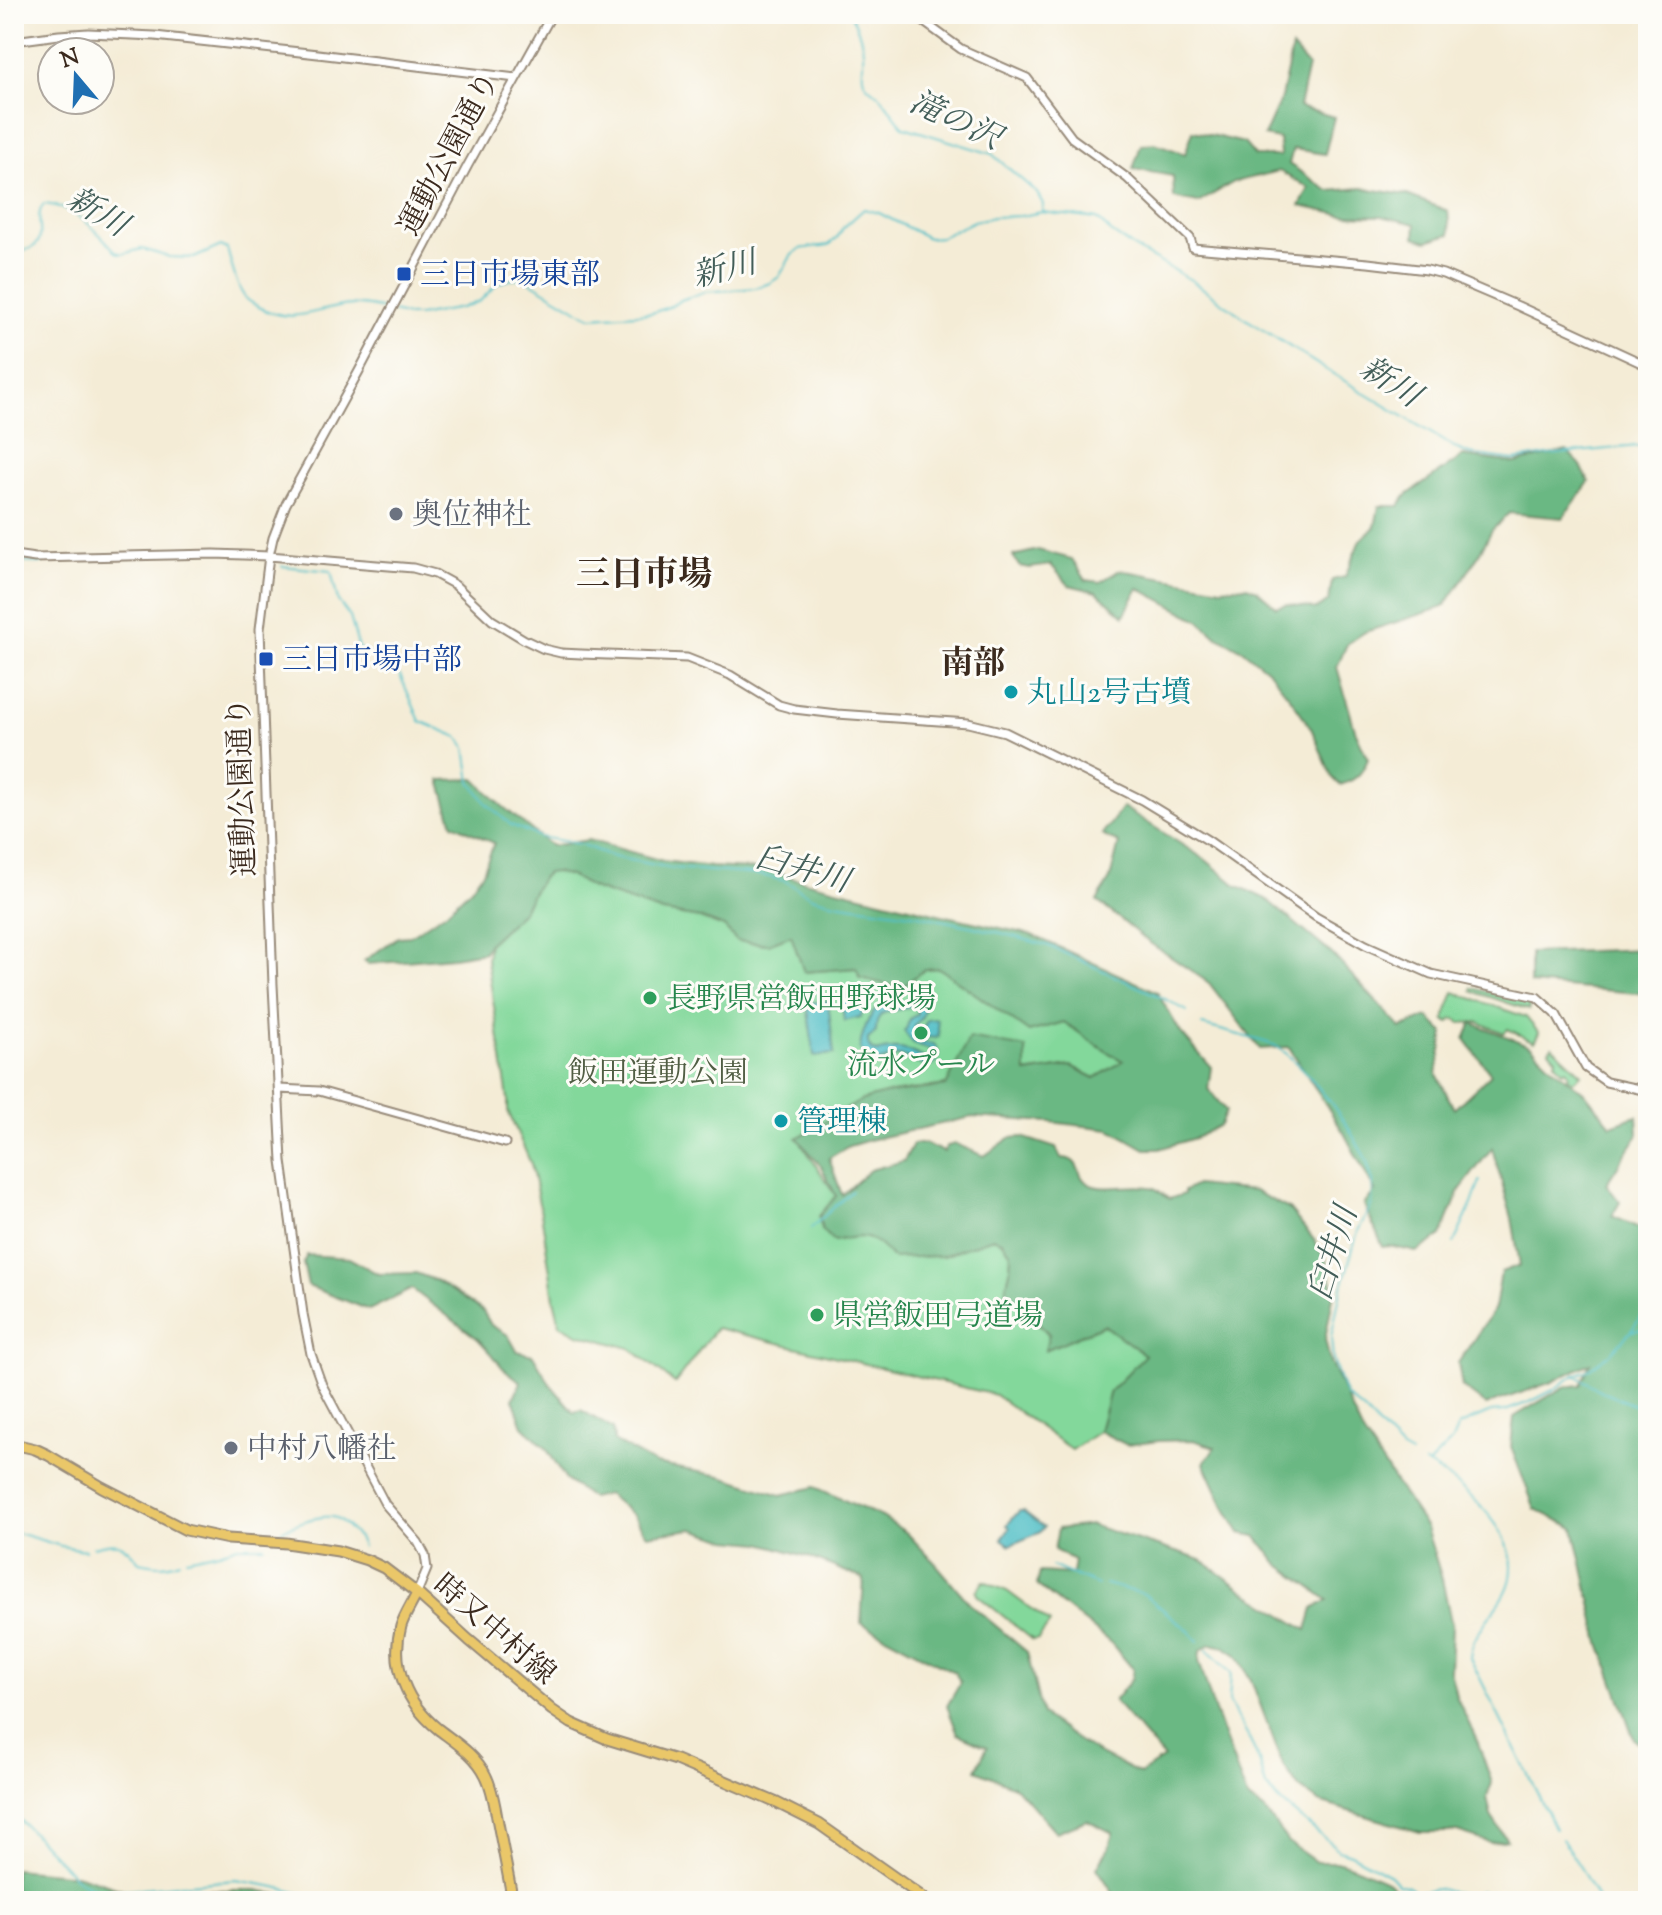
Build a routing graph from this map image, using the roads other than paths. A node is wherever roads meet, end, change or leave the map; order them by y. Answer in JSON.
{"nodes":[{"id":1,"x":552,"y":14,"type":"edge"},
{"id":2,"x":913,"y":14,"type":"edge"},
{"id":3,"x":14,"y":41,"type":"edge"},
{"id":4,"x":516,"y":78,"type":"junction"},
{"id":5,"x":1648,"y":366,"type":"edge"},
{"id":6,"x":14,"y":555,"type":"edge"},
{"id":7,"x":269,"y":556,"type":"junction"},
{"id":8,"x":279,"y":1089,"type":"junction"},
{"id":9,"x":1648,"y":1091,"type":"edge"},
{"id":10,"x":505,"y":1143,"type":"dead end"},
{"id":11,"x":14,"y":1444,"type":"edge"},
{"id":12,"x":417,"y":1593,"type":"junction"},
{"id":13,"x":513,"y":1901,"type":"edge"},
{"id":14,"x":928,"y":1901,"type":"edge"}],
"edges":[{"from":1,"to":4,"type":"street","name":"運動公園通り"},
{"from":2,"to":5,"type":"street"},
{"from":3,"to":4,"type":"street"},
{"from":4,"to":7,"type":"street","name":"運動公園通り"},
{"from":6,"to":7,"type":"street"},
{"from":7,"to":8,"type":"street","name":"運動公園通り"},
{"from":7,"to":9,"type":"street"},
{"from":8,"to":10,"type":"street"},
{"from":8,"to":12,"type":"street","name":"運動公園通り"},
{"from":11,"to":12,"type":"main road","name":"時又中村線"},
{"from":12,"to":13,"type":"main road"},
{"from":12,"to":14,"type":"main road","name":"時又中村線"}]}
